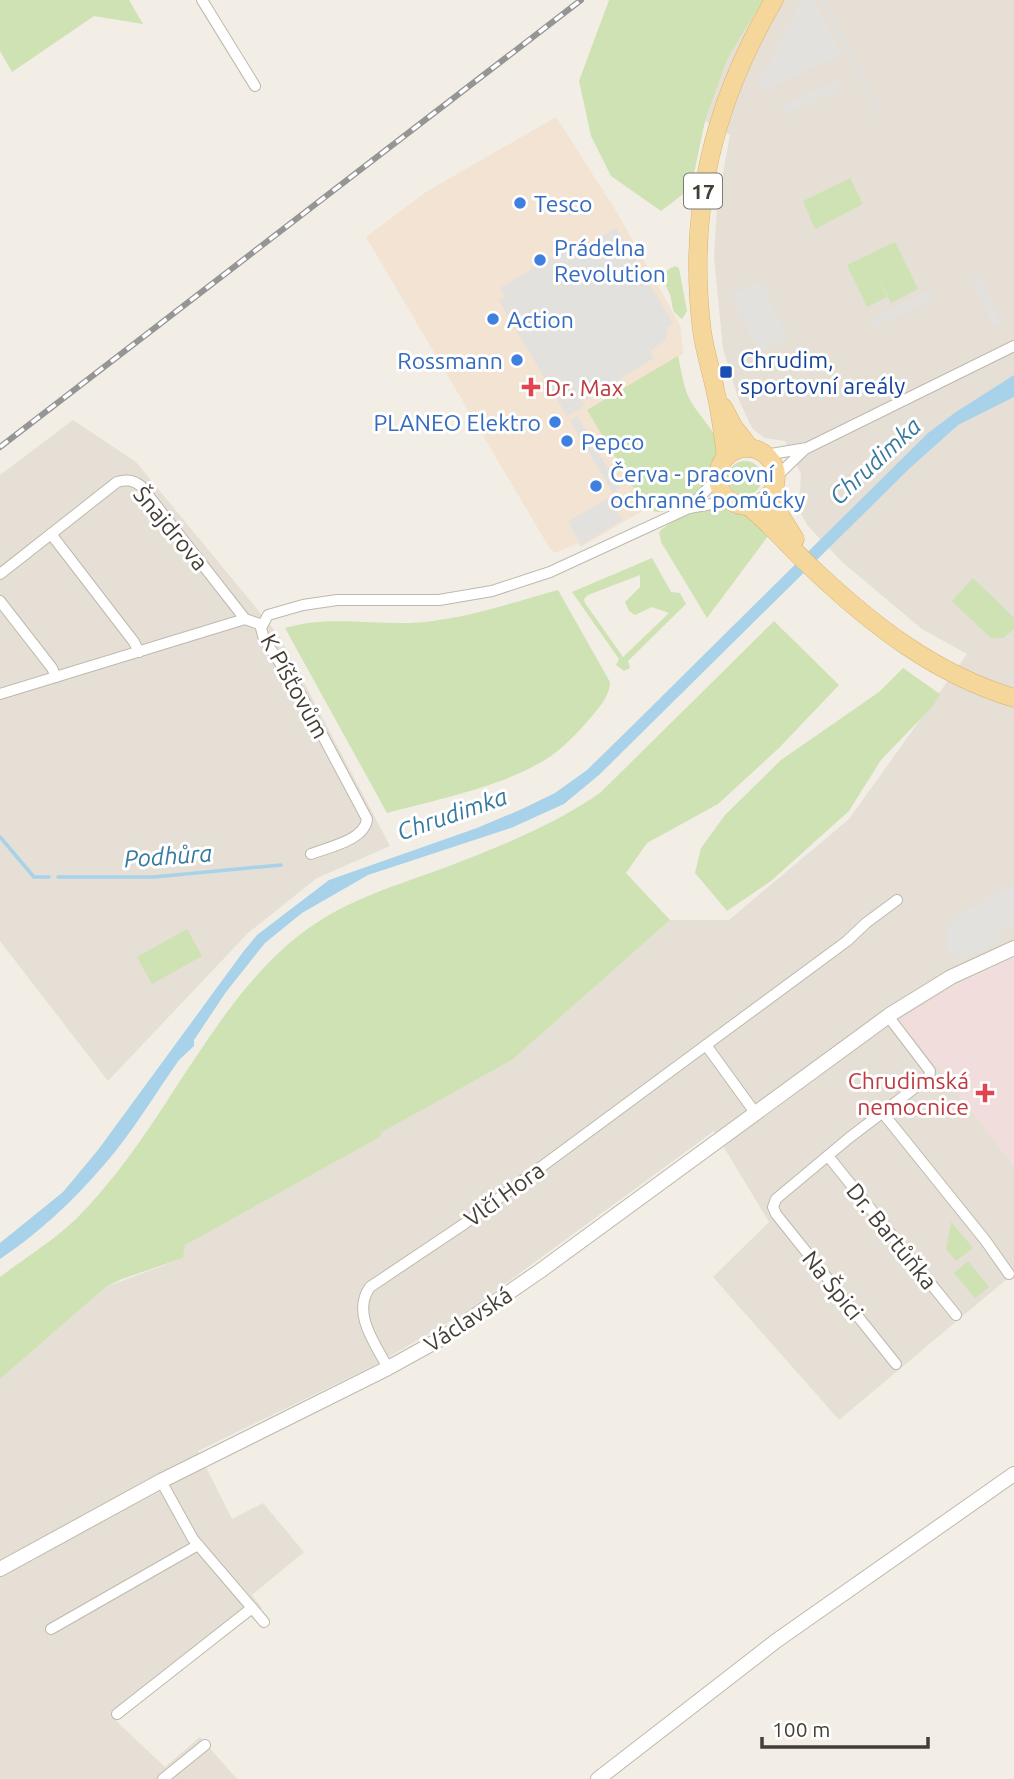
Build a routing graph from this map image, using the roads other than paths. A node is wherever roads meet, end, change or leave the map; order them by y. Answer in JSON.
{"nodes":[{"id":1,"x":202,"y":0,"type":"edge"},
{"id":2,"x":774,"y":0,"type":"edge"},
{"id":3,"x":256,"y":86,"type":"dead end"},
{"id":4,"x":1014,"y":346,"type":"edge"},
{"id":5,"x":717,"y":395,"type":"junction"},
{"id":6,"x":807,"y":448,"type":"junction"},
{"id":7,"x":757,"y":452,"type":"junction"},
{"id":8,"x":726,"y":457,"type":"junction"},
{"id":9,"x":718,"y":478,"type":"junction"},
{"id":10,"x":774,"y":485,"type":"junction"},
{"id":11,"x":729,"y":500,"type":"junction"},
{"id":12,"x":748,"y":506,"type":"junction"},
{"id":13,"x":689,"y":508,"type":"junction"},
{"id":14,"x":51,"y":534,"type":"junction"},
{"id":15,"x":788,"y":537,"type":"junction"},
{"id":16,"x":0,"y":574,"type":"edge"},
{"id":17,"x":0,"y":601,"type":"edge"},
{"id":18,"x":245,"y":619,"type":"junction"},
{"id":19,"x":262,"y":625,"type":"junction"},
{"id":20,"x":139,"y":652,"type":"junction"},
{"id":21,"x":937,"y":665,"type":"junction"},
{"id":22,"x":56,"y":677,"type":"junction"},
{"id":23,"x":1014,"y":689,"type":"edge"},
{"id":24,"x":0,"y":694,"type":"edge"},
{"id":25,"x":1014,"y":698,"type":"edge"},
{"id":26,"x":311,"y":854,"type":"dead end"},
{"id":27,"x":897,"y":900,"type":"dead end"},
{"id":28,"x":1014,"y":948,"type":"edge"},
{"id":29,"x":888,"y":1016,"type":"junction"},
{"id":30,"x":706,"y":1045,"type":"junction"},
{"id":31,"x":881,"y":1112,"type":"junction"},
{"id":32,"x":757,"y":1114,"type":"junction"},
{"id":33,"x":828,"y":1156,"type":"junction"},
{"id":34,"x":1009,"y":1274,"type":"dead end"},
{"id":35,"x":957,"y":1315,"type":"dead end"},
{"id":36,"x":896,"y":1364,"type":"dead end"},
{"id":37,"x":388,"y":1368,"type":"junction"},
{"id":38,"x":1014,"y":1474,"type":"edge"},
{"id":39,"x":161,"y":1481,"type":"junction"},
{"id":40,"x":198,"y":1545,"type":"junction"},
{"id":41,"x":5,"y":1566,"type":"edge"},
{"id":42,"x":252,"y":1608,"type":"junction"},
{"id":43,"x":264,"y":1622,"type":"dead end"},
{"id":44,"x":51,"y":1629,"type":"dead end"},
{"id":45,"x":117,"y":1714,"type":"dead end"},
{"id":46,"x":205,"y":1745,"type":"dead end"},
{"id":47,"x":163,"y":1779,"type":"edge"},
{"id":48,"x":598,"y":1779,"type":"edge"}],
"edges":[{"from":1,"to":3,"type":"street"},
{"from":2,"to":5,"type":"main road","number":"17"},
{"from":4,"to":6,"type":"street"},
{"from":5,"to":7,"type":"main road","number":"17"},
{"from":5,"to":8,"type":"main road","number":"17"},
{"from":6,"to":7,"type":"street"},
{"from":6,"to":10,"type":"street"},
{"from":7,"to":8,"type":"main road"},
{"from":7,"to":10,"type":"main road","number":"17"},
{"from":8,"to":9,"type":"main road","number":"17"},
{"from":9,"to":11,"type":"main road"},
{"from":9,"to":13,"type":"street"},
{"from":10,"to":12,"type":"main road"},
{"from":10,"to":15,"type":"main road","number":"17"},
{"from":11,"to":12,"type":"main road","number":"17"},
{"from":11,"to":13,"type":"street"},
{"from":12,"to":15,"type":"main road","number":"17"},
{"from":13,"to":19,"type":"street","name":"K Píšťovům"},
{"from":14,"to":16,"type":"street","name":"Šnajdrova"},
{"from":14,"to":18,"type":"street","name":"Šnajdrova"},
{"from":14,"to":20,"type":"street"},
{"from":15,"to":21,"type":"main road","number":"17"},
{"from":17,"to":22,"type":"street"},
{"from":18,"to":19,"type":"street"},
{"from":18,"to":20,"type":"street"},
{"from":19,"to":26,"type":"street","name":"K Píšťovům"},
{"from":20,"to":22,"type":"street"},
{"from":21,"to":23,"type":"main road","number":"17"},
{"from":21,"to":25,"type":"main road","number":"17"},
{"from":22,"to":24,"type":"street"},
{"from":27,"to":30,"type":"street","name":"Vlčí Hora"},
{"from":28,"to":29,"type":"street","name":"Václavská"},
{"from":29,"to":31,"type":"street"},
{"from":29,"to":32,"type":"street","name":"Václavská"},
{"from":30,"to":32,"type":"street"},
{"from":30,"to":37,"type":"street","name":"Vlčí Hora"},
{"from":31,"to":33,"type":"street"},
{"from":31,"to":34,"type":"street"},
{"from":32,"to":37,"type":"street","name":"Václavská"},
{"from":33,"to":35,"type":"street","name":"Dr. Bartůňka"},
{"from":33,"to":36,"type":"street","name":"Na Špici"},
{"from":37,"to":39,"type":"street","name":"Václavská"},
{"from":38,"to":48,"type":"street"},
{"from":39,"to":40,"type":"street"},
{"from":39,"to":41,"type":"street","name":"Václavská"},
{"from":40,"to":42,"type":"street"},
{"from":40,"to":44,"type":"street"},
{"from":42,"to":43,"type":"street"},
{"from":42,"to":45,"type":"street"},
{"from":46,"to":47,"type":"street"}]}
